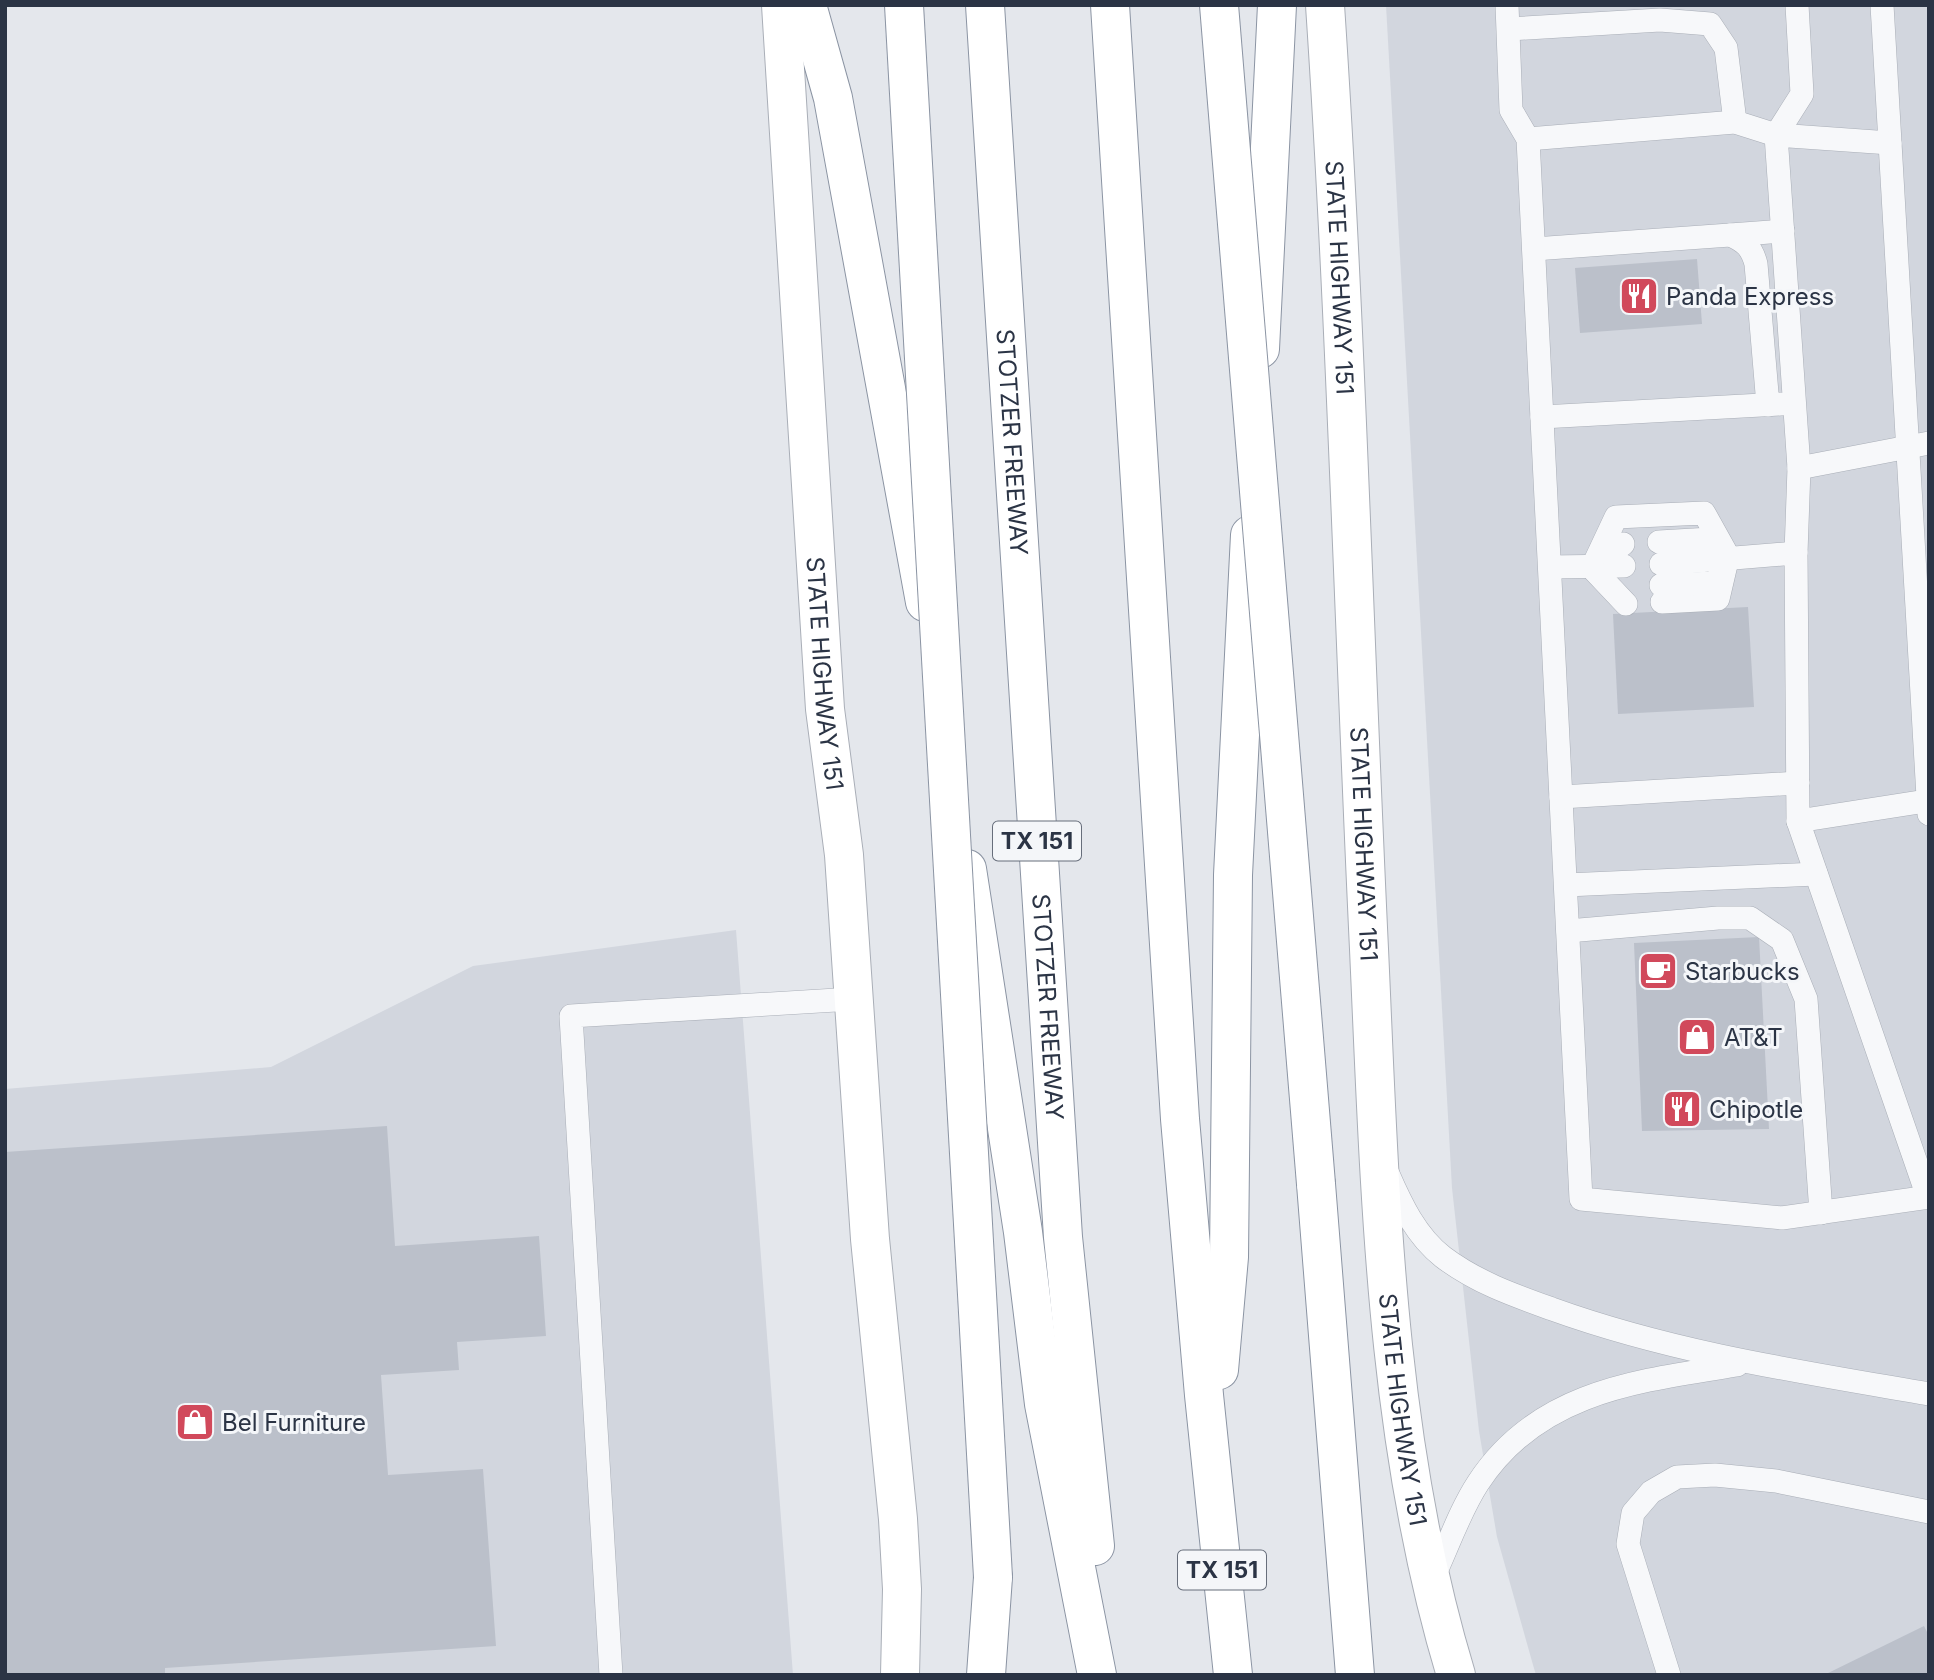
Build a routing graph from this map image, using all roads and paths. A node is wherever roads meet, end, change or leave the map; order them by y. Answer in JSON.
{"nodes":[{"id":1,"x":781,"y":5,"type":"edge"},
{"id":2,"x":807,"y":5,"type":"edge"},
{"id":3,"x":904,"y":5,"type":"edge"},
{"id":4,"x":985,"y":5,"type":"edge"},
{"id":5,"x":1110,"y":5,"type":"edge"},
{"id":6,"x":1219,"y":5,"type":"edge"},
{"id":7,"x":1277,"y":5,"type":"edge"},
{"id":8,"x":1325,"y":5,"type":"edge"},
{"id":9,"x":1507,"y":5,"type":"edge"},
{"id":10,"x":1797,"y":5,"type":"edge"},
{"id":11,"x":1882,"y":5,"type":"edge"},
{"id":12,"x":1509,"y":29,"type":"junction"},
{"id":13,"x":1735,"y":122,"type":"junction"},
{"id":14,"x":1776,"y":135,"type":"junction"},
{"id":15,"x":1528,"y":139,"type":"junction"},
{"id":16,"x":1890,"y":143,"type":"junction"},
{"id":17,"x":1783,"y":231,"type":"junction"},
{"id":18,"x":1730,"y":235,"type":"junction"},
{"id":19,"x":1534,"y":249,"type":"junction"},
{"id":20,"x":1794,"y":404,"type":"junction"},
{"id":21,"x":1768,"y":405,"type":"junction"},
{"id":22,"x":1542,"y":417,"type":"junction"},
{"id":23,"x":1918,"y":444,"type":"edge"},
{"id":24,"x":1799,"y":468,"type":"junction"},
{"id":25,"x":1796,"y":553,"type":"junction"},
{"id":26,"x":1728,"y":556,"type":"junction"},
{"id":27,"x":1549,"y":567,"type":"junction"},
{"id":28,"x":1592,"y":568,"type":"junction"},
{"id":29,"x":1798,"y":783,"type":"junction"},
{"id":30,"x":1561,"y":797,"type":"junction"},
{"id":31,"x":1927,"y":807,"type":"edge"},
{"id":32,"x":1798,"y":821,"type":"junction"},
{"id":33,"x":1816,"y":874,"type":"junction"},
{"id":34,"x":1566,"y":885,"type":"junction"},
{"id":35,"x":1568,"y":931,"type":"junction"},
{"id":36,"x":853,"y":999,"type":"junction"},
{"id":37,"x":1378,"y":1152,"type":"junction"},
{"id":38,"x":1928,"y":1197,"type":"edge"},
{"id":39,"x":1821,"y":1213,"type":"junction"},
{"id":40,"x":1746,"y":1363,"type":"junction"},
{"id":41,"x":1929,"y":1394,"type":"edge"},
{"id":42,"x":1210,"y":1466,"type":"junction"},
{"id":43,"x":1929,"y":1513,"type":"edge"},
{"id":44,"x":993,"y":1577,"type":"junction"},
{"id":45,"x":1431,"y":1583,"type":"junction"},
{"id":46,"x":611,"y":1675,"type":"edge"},
{"id":47,"x":900,"y":1675,"type":"edge"},
{"id":48,"x":986,"y":1675,"type":"edge"},
{"id":49,"x":998,"y":1675,"type":"edge"},
{"id":50,"x":1097,"y":1675,"type":"edge"},
{"id":51,"x":1108,"y":1675,"type":"edge"},
{"id":52,"x":1233,"y":1675,"type":"edge"},
{"id":53,"x":1355,"y":1675,"type":"edge"},
{"id":54,"x":1457,"y":1675,"type":"edge"},
{"id":55,"x":1669,"y":1675,"type":"edge"}],
"edges":[{"from":1,"to":36,"type":"main road","name":"STATE HIGHWAY 151"},
{"from":2,"to":50,"type":"main road"},
{"from":3,"to":44,"type":"main road","bridge":true},
{"from":4,"to":51,"type":"main road","name":"STOTZER FREEWAY","number":"TX 151"},
{"from":5,"to":42,"type":"main road","number":"TX 151"},
{"from":6,"to":53,"type":"main road","bridge":true},
{"from":7,"to":42,"type":"main road"},
{"from":8,"to":37,"type":"main road","name":"STATE HIGHWAY 151"},
{"from":9,"to":12,"type":"lane"},
{"from":10,"to":14,"type":"lane"},
{"from":11,"to":16,"type":"lane"},
{"from":12,"to":13,"type":"lane"},
{"from":12,"to":15,"type":"lane"},
{"from":13,"to":14,"type":"lane"},
{"from":13,"to":15,"type":"lane"},
{"from":14,"to":16,"type":"lane"},
{"from":14,"to":17,"type":"lane"},
{"from":15,"to":19,"type":"lane"},
{"from":16,"to":23,"type":"lane"},
{"from":17,"to":18,"type":"lane"},
{"from":17,"to":20,"type":"lane"},
{"from":18,"to":19,"type":"lane"},
{"from":18,"to":21,"type":"lane"},
{"from":19,"to":22,"type":"lane"},
{"from":20,"to":21,"type":"lane"},
{"from":20,"to":24,"type":"lane"},
{"from":21,"to":22,"type":"lane"},
{"from":22,"to":27,"type":"lane"},
{"from":23,"to":24,"type":"lane"},
{"from":23,"to":31,"type":"lane"},
{"from":24,"to":25,"type":"lane"},
{"from":25,"to":26,"type":"lane"},
{"from":25,"to":29,"type":"lane"},
{"from":26,"to":26,"type":"lane"},
{"from":26,"to":28,"type":"lane"},
{"from":27,"to":28,"type":"lane"},
{"from":27,"to":30,"type":"lane"},
{"from":28,"to":28,"type":"lane"},
{"from":29,"to":30,"type":"lane"},
{"from":29,"to":32,"type":"lane"},
{"from":30,"to":34,"type":"lane"},
{"from":31,"to":32,"type":"lane"},
{"from":32,"to":33,"type":"lane"},
{"from":33,"to":34,"type":"lane"},
{"from":33,"to":38,"type":"lane"},
{"from":34,"to":35,"type":"lane"},
{"from":35,"to":39,"type":"lane"},
{"from":35,"to":39,"type":"lane"},
{"from":36,"to":46,"type":"lane"},
{"from":36,"to":47,"type":"main road","name":"STATE HIGHWAY 151"},
{"from":37,"to":40,"type":"lane"},
{"from":37,"to":45,"type":"main road","name":"STATE HIGHWAY 151"},
{"from":38,"to":39,"type":"lane"},
{"from":40,"to":41,"type":"lane"},
{"from":40,"to":45,"type":"lane"},
{"from":42,"to":52,"type":"main road","number":"TX 151"},
{"from":43,"to":55,"type":"lane"},
{"from":44,"to":48,"type":"main road"},
{"from":44,"to":49,"type":"main road"},
{"from":45,"to":54,"type":"main road","name":"STATE HIGHWAY 151"}]}
